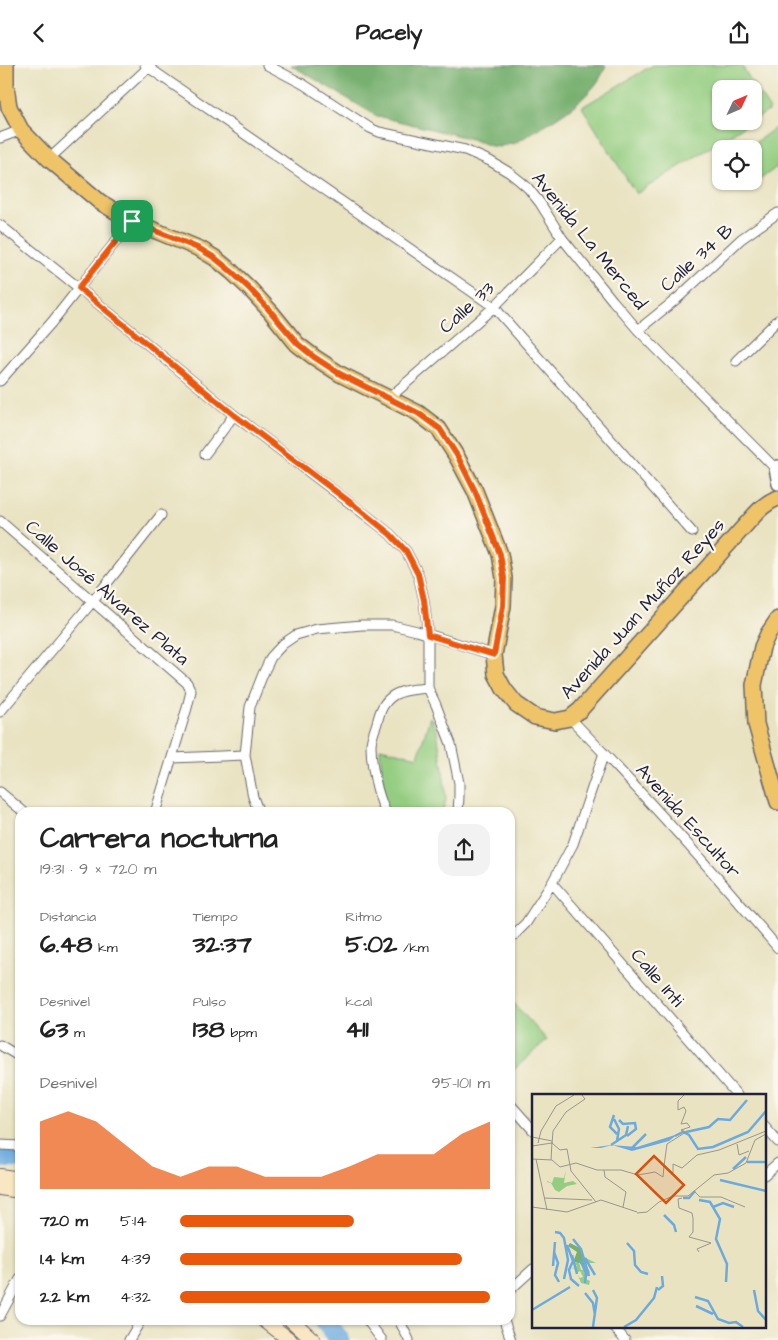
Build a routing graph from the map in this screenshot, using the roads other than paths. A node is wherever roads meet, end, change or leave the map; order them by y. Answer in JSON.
{"nodes":[{"id":1,"x":6,"y":65,"type":"edge"},
{"id":2,"x":267,"y":65,"type":"edge"},
{"id":3,"x":148,"y":66,"type":"edge"},
{"id":4,"x":21,"y":130,"type":"junction"},
{"id":5,"x":0,"y":138,"type":"edge"},
{"id":6,"x":49,"y":159,"type":"junction"},
{"id":7,"x":778,"y":213,"type":"edge"},
{"id":8,"x":132,"y":221,"type":"junction"},
{"id":9,"x":0,"y":225,"type":"edge"},
{"id":10,"x":562,"y":238,"type":"junction"},
{"id":11,"x":79,"y":288,"type":"junction"},
{"id":12,"x":494,"y":307,"type":"junction"},
{"id":13,"x":778,"y":320,"type":"edge"},
{"id":14,"x":638,"y":330,"type":"junction"},
{"id":15,"x":736,"y":361,"type":"dead end"},
{"id":16,"x":0,"y":381,"type":"edge"},
{"id":17,"x":389,"y":398,"type":"junction"},
{"id":18,"x":234,"y":415,"type":"junction"},
{"id":19,"x":206,"y":454,"type":"dead end"},
{"id":20,"x":777,"y":467,"type":"edge"},
{"id":21,"x":778,"y":484,"type":"edge"},
{"id":22,"x":778,"y":498,"type":"edge"},
{"id":23,"x":161,"y":515,"type":"dead end"},
{"id":24,"x":0,"y":521,"type":"edge"},
{"id":25,"x":692,"y":532,"type":"dead end"},
{"id":26,"x":93,"y":601,"type":"junction"},
{"id":27,"x":778,"y":619,"type":"edge"},
{"id":28,"x":428,"y":635,"type":"junction"},
{"id":29,"x":494,"y":655,"type":"junction"},
{"id":30,"x":428,"y":688,"type":"junction"},
{"id":31,"x":0,"y":711,"type":"edge"},
{"id":32,"x":570,"y":718,"type":"junction"},
{"id":33,"x":604,"y":753,"type":"junction"},
{"id":34,"x":245,"y":755,"type":"junction"},
{"id":35,"x":172,"y":758,"type":"junction"},
{"id":36,"x":0,"y":791,"type":"edge"},
{"id":37,"x":778,"y":802,"type":"edge"},
{"id":38,"x":19,"y":807,"type":"edge"},
{"id":39,"x":158,"y":807,"type":"edge"},
{"id":40,"x":257,"y":807,"type":"edge"},
{"id":41,"x":384,"y":807,"type":"edge"},
{"id":42,"x":458,"y":807,"type":"edge"},
{"id":43,"x":552,"y":883,"type":"junction"},
{"id":44,"x":515,"y":934,"type":"edge"},
{"id":45,"x":778,"y":948,"type":"edge"},
{"id":46,"x":0,"y":1045,"type":"edge"},
{"id":47,"x":15,"y":1054,"type":"edge"},
{"id":48,"x":736,"y":1094,"type":"edge"},
{"id":49,"x":515,"y":1110,"type":"edge"},
{"id":50,"x":766,"y":1128,"type":"edge"},
{"id":51,"x":532,"y":1129,"type":"edge"},
{"id":52,"x":778,"y":1142,"type":"edge"},
{"id":53,"x":0,"y":1145,"type":"edge"},
{"id":54,"x":15,"y":1146,"type":"edge"},
{"id":55,"x":778,"y":1163,"type":"edge"},
{"id":56,"x":766,"y":1173,"type":"edge"},
{"id":57,"x":0,"y":1176,"type":"edge"},
{"id":58,"x":15,"y":1178,"type":"edge"},
{"id":59,"x":0,"y":1189,"type":"edge"},
{"id":60,"x":15,"y":1190,"type":"edge"},
{"id":61,"x":532,"y":1270,"type":"edge"},
{"id":62,"x":515,"y":1285,"type":"edge"},
{"id":63,"x":15,"y":1288,"type":"edge"},
{"id":64,"x":0,"y":1316,"type":"edge"},
{"id":65,"x":138,"y":1325,"type":"edge"},
{"id":66,"x":270,"y":1325,"type":"edge"},
{"id":67,"x":296,"y":1325,"type":"edge"},
{"id":68,"x":371,"y":1325,"type":"edge"},
{"id":69,"x":402,"y":1325,"type":"edge"},
{"id":70,"x":506,"y":1325,"type":"edge"},
{"id":71,"x":614,"y":1327,"type":"edge"},
{"id":72,"x":129,"y":1340,"type":"edge"},
{"id":73,"x":290,"y":1340,"type":"edge"},
{"id":74,"x":313,"y":1340,"type":"edge"},
{"id":75,"x":382,"y":1340,"type":"edge"},
{"id":76,"x":409,"y":1340,"type":"edge"},
{"id":77,"x":511,"y":1340,"type":"edge"},
{"id":78,"x":625,"y":1340,"type":"edge"}],
"edges":[{"from":1,"to":4,"type":"main road","name":"Avenida Juan Muñoz Reyes"},
{"from":2,"to":10,"type":"street","name":"Avenida La Merced"},
{"from":3,"to":6,"type":"street"},
{"from":3,"to":12,"type":"street"},
{"from":4,"to":5,"type":"street"},
{"from":4,"to":6,"type":"main road","name":"Avenida Juan Muñoz Reyes"},
{"from":6,"to":8,"type":"main road","name":"Avenida Juan Muñoz Reyes"},
{"from":7,"to":14,"type":"street","name":"Calle 34 B"},
{"from":8,"to":11,"type":"street"},
{"from":8,"to":17,"type":"main road","name":"Avenida Juan Muñoz Reyes"},
{"from":9,"to":11,"type":"street"},
{"from":10,"to":12,"type":"street","name":"Calle 33"},
{"from":10,"to":14,"type":"street","name":"Avenida La Merced"},
{"from":11,"to":16,"type":"street"},
{"from":11,"to":18,"type":"street"},
{"from":12,"to":17,"type":"street","name":"Calle 33"},
{"from":12,"to":25,"type":"street"},
{"from":13,"to":15,"type":"street"},
{"from":14,"to":20,"type":"street","name":"Avenida La Merced"},
{"from":17,"to":29,"type":"main road","name":"Avenida Juan Muñoz Reyes"},
{"from":18,"to":19,"type":"street"},
{"from":18,"to":28,"type":"street"},
{"from":20,"to":21,"type":"street","name":"Avenida La Merced"},
{"from":22,"to":32,"type":"main road","name":"Avenida Juan Muñoz Reyes"},
{"from":23,"to":26,"type":"street"},
{"from":24,"to":26,"type":"street","name":"Calle José Alvarez Plata"},
{"from":26,"to":31,"type":"street"},
{"from":26,"to":35,"type":"street","name":"Calle José Alvarez Plata"},
{"from":27,"to":37,"type":"main road"},
{"from":28,"to":29,"type":"street"},
{"from":28,"to":30,"type":"street"},
{"from":28,"to":34,"type":"street"},
{"from":29,"to":32,"type":"main road","name":"Avenida Juan Muñoz Reyes"},
{"from":30,"to":41,"type":"street"},
{"from":30,"to":42,"type":"street"},
{"from":32,"to":33,"type":"street","name":"Avenida Escultor"},
{"from":33,"to":43,"type":"street"},
{"from":33,"to":45,"type":"street","name":"Avenida Escultor"},
{"from":34,"to":35,"type":"street"},
{"from":34,"to":40,"type":"street"},
{"from":35,"to":39,"type":"street"},
{"from":36,"to":38,"type":"street"},
{"from":43,"to":44,"type":"street"},
{"from":43,"to":48,"type":"street","name":"Calle Inti"},
{"from":46,"to":47,"type":"street"},
{"from":49,"to":51,"type":"street"},
{"from":50,"to":52,"type":"street"},
{"from":53,"to":54,"type":"street"},
{"from":55,"to":56,"type":"street"},
{"from":57,"to":58,"type":"main road"},
{"from":59,"to":60,"type":"main road"},
{"from":61,"to":62,"type":"street"},
{"from":63,"to":64,"type":"street"},
{"from":65,"to":72,"type":"street"},
{"from":66,"to":73,"type":"main road"},
{"from":67,"to":74,"type":"main road"},
{"from":68,"to":75,"type":"street"},
{"from":69,"to":76,"type":"street"},
{"from":70,"to":77,"type":"street"},
{"from":71,"to":78,"type":"street"}]}
